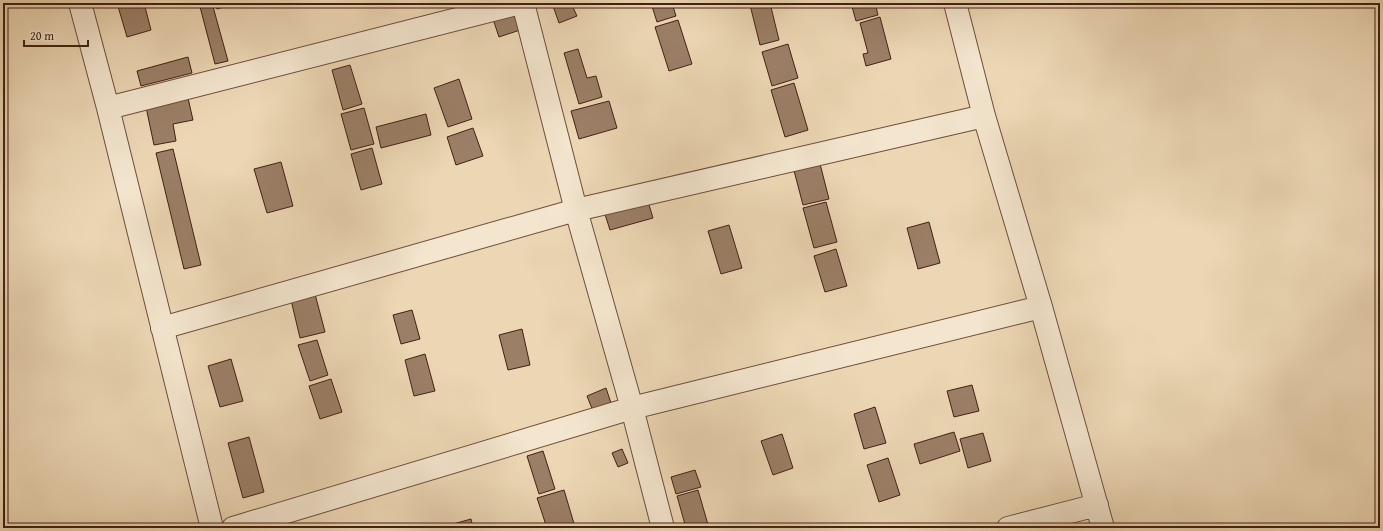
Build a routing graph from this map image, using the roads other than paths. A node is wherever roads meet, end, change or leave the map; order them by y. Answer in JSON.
{"nodes":[{"id":1,"x":80,"y":3,"type":"edge"},
{"id":2,"x":521,"y":3,"type":"edge"},
{"id":3,"x":955,"y":3,"type":"edge"},
{"id":4,"x":108,"y":108,"type":"junction"},
{"id":5,"x":984,"y":116,"type":"junction"},
{"id":6,"x":576,"y":210,"type":"junction"},
{"id":7,"x":1041,"y":308,"type":"junction"},
{"id":8,"x":162,"y":328,"type":"junction"},
{"id":9,"x":632,"y":408,"type":"junction"},
{"id":10,"x":1097,"y":505,"type":"junction"},
{"id":11,"x":212,"y":528,"type":"edge"},
{"id":12,"x":233,"y":528,"type":"edge"},
{"id":13,"x":663,"y":528,"type":"edge"},
{"id":14,"x":1008,"y":528,"type":"edge"},
{"id":15,"x":1103,"y":528,"type":"edge"}],
"edges":[{"from":1,"to":4,"type":"lane"},
{"from":2,"to":4,"type":"lane"},
{"from":2,"to":6,"type":"lane"},
{"from":3,"to":5,"type":"lane"},
{"from":4,"to":8,"type":"lane"},
{"from":5,"to":6,"type":"lane"},
{"from":5,"to":7,"type":"lane"},
{"from":6,"to":8,"type":"lane"},
{"from":6,"to":9,"type":"lane"},
{"from":7,"to":9,"type":"lane"},
{"from":7,"to":10,"type":"lane"},
{"from":8,"to":11,"type":"lane"},
{"from":9,"to":12,"type":"lane"},
{"from":9,"to":13,"type":"lane"},
{"from":10,"to":14,"type":"lane"},
{"from":10,"to":15,"type":"lane"}]}
